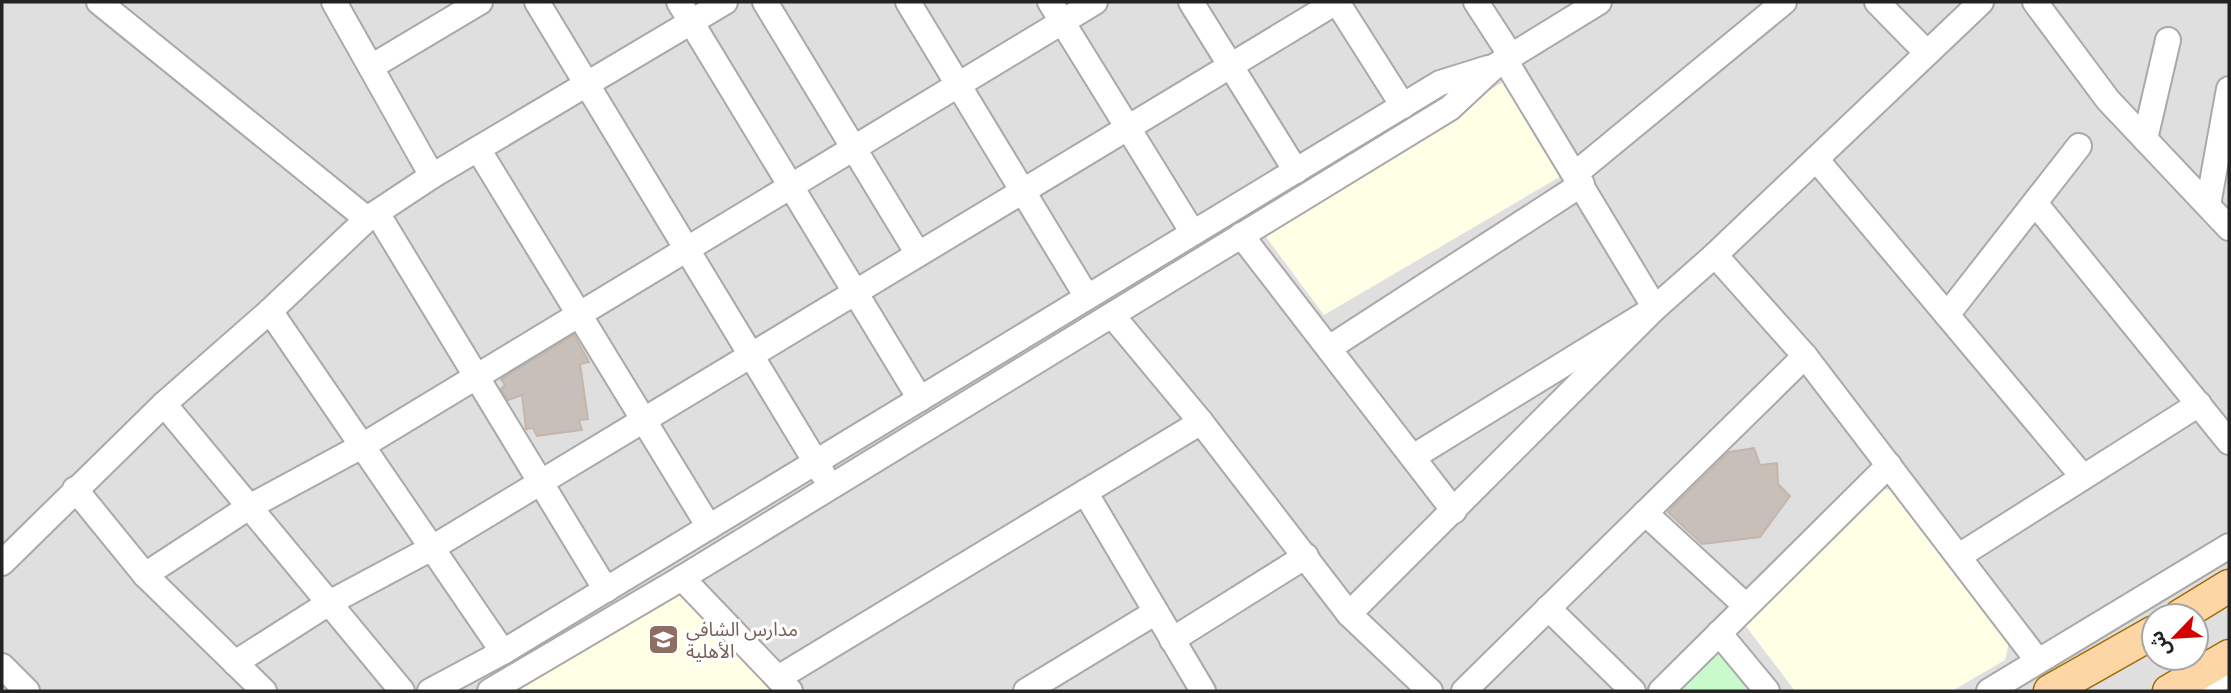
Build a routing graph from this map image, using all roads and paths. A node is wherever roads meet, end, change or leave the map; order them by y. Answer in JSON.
{"nodes":[{"id":1,"x":99,"y":2,"type":"edge"},
{"id":2,"x":334,"y":2,"type":"edge"},
{"id":3,"x":480,"y":2,"type":"edge"},
{"id":4,"x":537,"y":2,"type":"edge"},
{"id":5,"x":725,"y":2,"type":"edge"},
{"id":6,"x":765,"y":2,"type":"edge"},
{"id":7,"x":908,"y":2,"type":"edge"},
{"id":8,"x":1095,"y":2,"type":"edge"},
{"id":9,"x":1192,"y":2,"type":"edge"},
{"id":10,"x":1337,"y":2,"type":"edge"},
{"id":11,"x":1476,"y":2,"type":"edge"},
{"id":12,"x":1599,"y":2,"type":"edge"},
{"id":13,"x":1784,"y":2,"type":"edge"},
{"id":14,"x":1877,"y":2,"type":"edge"},
{"id":15,"x":1981,"y":2,"type":"edge"},
{"id":16,"x":2035,"y":2,"type":"edge"},
{"id":17,"x":685,"y":12,"type":"edge"},
{"id":18,"x":1056,"y":12,"type":"edge"},
{"id":19,"x":2168,"y":40,"type":"dead end"},
{"id":20,"x":1927,"y":53,"type":"junction"},
{"id":21,"x":1504,"y":61,"type":"junction"},
{"id":22,"x":1231,"y":65,"type":"junction"},
{"id":23,"x":371,"y":67,"type":"junction"},
{"id":24,"x":587,"y":84,"type":"junction"},
{"id":25,"x":959,"y":85,"type":"junction"},
{"id":26,"x":2229,"y":89,"type":"edge"},
{"id":27,"x":1403,"y":106,"type":"junction"},
{"id":28,"x":1128,"y":128,"type":"junction"},
{"id":29,"x":2145,"y":139,"type":"junction"},
{"id":30,"x":2079,"y":146,"type":"dead end"},
{"id":31,"x":854,"y":148,"type":"junction"},
{"id":32,"x":478,"y":149,"type":"junction"},
{"id":33,"x":1816,"y":159,"type":"junction"},
{"id":34,"x":1296,"y":171,"type":"junction"},
{"id":35,"x":432,"y":176,"type":"junction"},
{"id":36,"x":1578,"y":179,"type":"junction"},
{"id":37,"x":791,"y":186,"type":"junction"},
{"id":38,"x":1023,"y":191,"type":"junction"},
{"id":39,"x":2035,"y":203,"type":"junction"},
{"id":40,"x":2207,"y":205,"type":"junction"},
{"id":41,"x":372,"y":216,"type":"junction"},
{"id":42,"x":2229,"y":228,"type":"edge"},
{"id":43,"x":1193,"y":233,"type":"junction"},
{"id":44,"x":1241,"y":235,"type":"junction"},
{"id":45,"x":687,"y":249,"type":"junction"},
{"id":46,"x":918,"y":254,"type":"junction"},
{"id":47,"x":1715,"y":255,"type":"junction"},
{"id":48,"x":855,"y":292,"type":"junction"},
{"id":49,"x":1087,"y":298,"type":"junction"},
{"id":50,"x":1655,"y":307,"type":"junction"},
{"id":51,"x":270,"y":311,"type":"junction"},
{"id":52,"x":579,"y":314,"type":"junction"},
{"id":53,"x":1112,"y":314,"type":"junction"},
{"id":54,"x":1947,"y":315,"type":"junction"},
{"id":55,"x":1329,"y":348,"type":"junction"},
{"id":56,"x":751,"y":355,"type":"junction"},
{"id":57,"x":1805,"y":356,"type":"junction"},
{"id":58,"x":476,"y":377,"type":"junction"},
{"id":59,"x":920,"y":399,"type":"junction"},
{"id":60,"x":164,"y":404,"type":"junction"},
{"id":61,"x":2199,"y":404,"type":"junction"},
{"id":62,"x":644,"y":420,"type":"junction"},
{"id":63,"x":1201,"y":422,"type":"junction"},
{"id":64,"x":2229,"y":442,"type":"edge"},
{"id":65,"x":362,"y":446,"type":"junction"},
{"id":66,"x":1413,"y":457,"type":"junction"},
{"id":67,"x":816,"y":462,"type":"junction"},
{"id":68,"x":1889,"y":465,"type":"junction"},
{"id":69,"x":2083,"y":477,"type":"junction"},
{"id":70,"x":540,"y":482,"type":"junction"},
{"id":71,"x":831,"y":487,"type":"junction"},
{"id":72,"x":75,"y":489,"type":"junction"},
{"id":73,"x":1086,"y":492,"type":"junction"},
{"id":74,"x":249,"y":507,"type":"junction"},
{"id":75,"x":1454,"y":511,"type":"junction"},
{"id":76,"x":1645,"y":513,"type":"junction"},
{"id":77,"x":709,"y":527,"type":"junction"},
{"id":78,"x":2229,"y":546,"type":"edge"},
{"id":79,"x":432,"y":548,"type":"junction"},
{"id":80,"x":1306,"y":556,"type":"junction"},
{"id":81,"x":1959,"y":556,"type":"junction"},
{"id":82,"x":2,"y":563,"type":"edge"},
{"id":83,"x":145,"y":575,"type":"junction"},
{"id":84,"x":682,"y":578,"type":"junction"},
{"id":85,"x":2229,"y":586,"type":"edge"},
{"id":86,"x":606,"y":590,"type":"junction"},
{"id":87,"x":2203,"y":602,"type":"edge"},
{"id":88,"x":329,"y":603,"type":"junction"},
{"id":89,"x":1746,"y":606,"type":"junction"},
{"id":90,"x":1548,"y":608,"type":"junction"},
{"id":91,"x":1156,"y":612,"type":"junction"},
{"id":92,"x":1349,"y":614,"type":"junction"},
{"id":93,"x":1719,"y":633,"type":"junction"},
{"id":94,"x":2140,"y":634,"type":"edge"},
{"id":95,"x":1172,"y":640,"type":"junction"},
{"id":96,"x":2140,"y":640,"type":"edge"},
{"id":97,"x":2070,"y":643,"type":"junction"},
{"id":98,"x":503,"y":652,"type":"junction"},
{"id":99,"x":2229,"y":656,"type":"edge"},
{"id":100,"x":2038,"y":661,"type":"junction"},
{"id":101,"x":235,"y":663,"type":"junction"},
{"id":102,"x":2,"y":666,"type":"edge"},
{"id":103,"x":2229,"y":670,"type":"edge"},
{"id":104,"x":784,"y":685,"type":"edge"},
{"id":105,"x":27,"y":691,"type":"edge"},
{"id":106,"x":264,"y":691,"type":"edge"},
{"id":107,"x":402,"y":691,"type":"edge"},
{"id":108,"x":430,"y":691,"type":"edge"},
{"id":109,"x":490,"y":691,"type":"edge"},
{"id":110,"x":1026,"y":691,"type":"edge"},
{"id":111,"x":1203,"y":691,"type":"edge"},
{"id":112,"x":1430,"y":691,"type":"edge"},
{"id":113,"x":1464,"y":691,"type":"edge"},
{"id":114,"x":1633,"y":691,"type":"edge"},
{"id":115,"x":1661,"y":691,"type":"edge"},
{"id":116,"x":1767,"y":691,"type":"edge"},
{"id":117,"x":1989,"y":691,"type":"edge"},
{"id":118,"x":2050,"y":691,"type":"edge"},
{"id":119,"x":2169,"y":691,"type":"edge"},
{"id":120,"x":2213,"y":691,"type":"edge"}],
"edges":[{"from":1,"to":41,"type":"street"},
{"from":2,"to":23,"type":"street"},
{"from":3,"to":23,"type":"street"},
{"from":4,"to":24,"type":"street"},
{"from":5,"to":17,"type":"street"},
{"from":6,"to":31,"type":"street"},
{"from":7,"to":25,"type":"street"},
{"from":8,"to":18,"type":"street"},
{"from":9,"to":22,"type":"street"},
{"from":10,"to":22,"type":"street"},
{"from":10,"to":27,"type":"street"},
{"from":11,"to":21,"type":"street"},
{"from":12,"to":21,"type":"street"},
{"from":13,"to":36,"type":"street"},
{"from":14,"to":20,"type":"street"},
{"from":15,"to":20,"type":"street"},
{"from":16,"to":29,"type":"street"},
{"from":17,"to":24,"type":"street"},
{"from":17,"to":37,"type":"street"},
{"from":18,"to":25,"type":"street"},
{"from":18,"to":28,"type":"street"},
{"from":19,"to":29,"type":"street"},
{"from":20,"to":33,"type":"street"},
{"from":21,"to":27,"type":"street"},
{"from":21,"to":36,"type":"street"},
{"from":21,"to":44,"type":"street"},
{"from":22,"to":28,"type":"street"},
{"from":22,"to":34,"type":"street"},
{"from":23,"to":35,"type":"street"},
{"from":24,"to":32,"type":"street"},
{"from":24,"to":45,"type":"street"},
{"from":25,"to":31,"type":"street"},
{"from":25,"to":38,"type":"street"},
{"from":26,"to":40,"type":"street"},
{"from":27,"to":34,"type":"street"},
{"from":28,"to":38,"type":"street"},
{"from":28,"to":43,"type":"street"},
{"from":29,"to":40,"type":"street"},
{"from":30,"to":39,"type":"street"},
{"from":31,"to":37,"type":"street"},
{"from":31,"to":46,"type":"street"},
{"from":32,"to":35,"type":"street"},
{"from":32,"to":52,"type":"street"},
{"from":33,"to":47,"type":"street"},
{"from":33,"to":54,"type":"street"},
{"from":34,"to":43,"type":"street"},
{"from":35,"to":41,"type":"street"},
{"from":36,"to":50,"type":"street"},
{"from":36,"to":55,"type":"street"},
{"from":37,"to":45,"type":"street"},
{"from":37,"to":48,"type":"street"},
{"from":38,"to":46,"type":"street"},
{"from":38,"to":49,"type":"street"},
{"from":39,"to":54,"type":"street"},
{"from":39,"to":61,"type":"street"},
{"from":40,"to":42,"type":"street"},
{"from":41,"to":51,"type":"street"},
{"from":41,"to":58,"type":"street"},
{"from":43,"to":49,"type":"street"},
{"from":44,"to":53,"type":"street"},
{"from":44,"to":55,"type":"street"},
{"from":45,"to":52,"type":"street"},
{"from":45,"to":56,"type":"street"},
{"from":46,"to":48,"type":"street"},
{"from":47,"to":50,"type":"street"},
{"from":47,"to":57,"type":"street"},
{"from":48,"to":56,"type":"street"},
{"from":48,"to":59,"type":"street"},
{"from":49,"to":59,"type":"street"},
{"from":50,"to":66,"type":"street"},
{"from":50,"to":75,"type":"street"},
{"from":51,"to":60,"type":"street"},
{"from":51,"to":65,"type":"street"},
{"from":52,"to":58,"type":"street"},
{"from":52,"to":62,"type":"street"},
{"from":53,"to":63,"type":"street"},
{"from":53,"to":71,"type":"street"},
{"from":54,"to":69,"type":"street"},
{"from":55,"to":66,"type":"street"},
{"from":56,"to":62,"type":"street"},
{"from":56,"to":67,"type":"street"},
{"from":57,"to":68,"type":"street"},
{"from":57,"to":76,"type":"street"},
{"from":58,"to":65,"type":"street"},
{"from":58,"to":70,"type":"street"},
{"from":59,"to":67,"type":"street"},
{"from":60,"to":72,"type":"street"},
{"from":60,"to":74,"type":"street"},
{"from":61,"to":64,"type":"street"},
{"from":61,"to":69,"type":"street"},
{"from":62,"to":70,"type":"street"},
{"from":62,"to":77,"type":"street"},
{"from":63,"to":73,"type":"street"},
{"from":63,"to":80,"type":"street"},
{"from":65,"to":74,"type":"street"},
{"from":65,"to":79,"type":"street"},
{"from":66,"to":75,"type":"street"},
{"from":67,"to":71,"type":"street"},
{"from":67,"to":77,"type":"street"},
{"from":68,"to":81,"type":"street"},
{"from":68,"to":89,"type":"street"},
{"from":69,"to":81,"type":"street"},
{"from":70,"to":79,"type":"street"},
{"from":70,"to":86,"type":"street"},
{"from":71,"to":84,"type":"street"},
{"from":72,"to":82,"type":"street"},
{"from":72,"to":83,"type":"street"},
{"from":73,"to":91,"type":"street"},
{"from":73,"to":104,"type":"street"},
{"from":74,"to":83,"type":"street"},
{"from":74,"to":88,"type":"street"},
{"from":75,"to":92,"type":"street"},
{"from":76,"to":89,"type":"street"},
{"from":76,"to":90,"type":"street"},
{"from":77,"to":86,"type":"street"},
{"from":78,"to":97,"type":"street"},
{"from":79,"to":88,"type":"street"},
{"from":79,"to":98,"type":"street"},
{"from":80,"to":92,"type":"street"},
{"from":80,"to":95,"type":"street"},
{"from":81,"to":100,"type":"street"},
{"from":83,"to":101,"type":"street"},
{"from":84,"to":104,"type":"street"},
{"from":84,"to":109,"type":"street"},
{"from":85,"to":87,"type":"main road"},
{"from":86,"to":98,"type":"street"},
{"from":88,"to":101,"type":"street"},
{"from":88,"to":107,"type":"street"},
{"from":89,"to":93,"type":"street"},
{"from":90,"to":113,"type":"street"},
{"from":90,"to":114,"type":"street"},
{"from":91,"to":95,"type":"street"},
{"from":91,"to":110,"type":"street"},
{"from":92,"to":112,"type":"street"},
{"from":93,"to":115,"type":"street"},
{"from":93,"to":116,"type":"street"},
{"from":94,"to":97,"type":"street"},
{"from":95,"to":111,"type":"street"},
{"from":96,"to":118,"type":"main road"},
{"from":97,"to":100,"type":"street"},
{"from":98,"to":108,"type":"street"},
{"from":99,"to":119,"type":"main road"},
{"from":100,"to":117,"type":"street"},
{"from":101,"to":106,"type":"street"},
{"from":102,"to":105,"type":"street"},
{"from":103,"to":120,"type":"street"}]}
